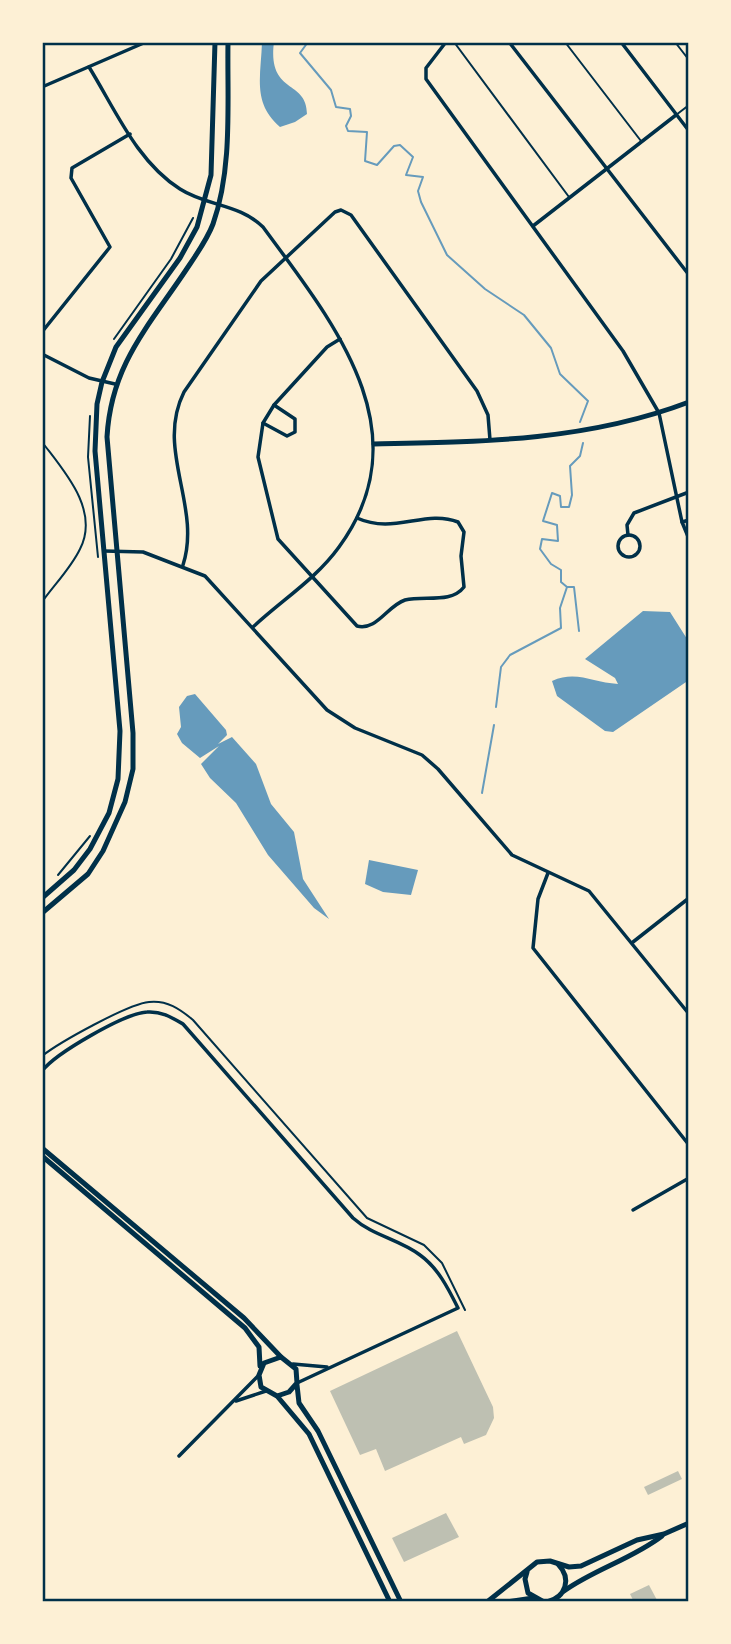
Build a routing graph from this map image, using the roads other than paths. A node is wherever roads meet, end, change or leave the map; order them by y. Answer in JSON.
{"nodes":[{"id":1,"x":146,"y":42,"type":"edge"},
{"id":2,"x":215,"y":42,"type":"edge"},
{"id":3,"x":229,"y":42,"type":"edge"},
{"id":4,"x":446,"y":42,"type":"edge"},
{"id":5,"x":454,"y":42,"type":"edge"},
{"id":6,"x":509,"y":42,"type":"edge"},
{"id":7,"x":565,"y":42,"type":"edge"},
{"id":8,"x":621,"y":42,"type":"edge"},
{"id":9,"x":676,"y":42,"type":"edge"},
{"id":10,"x":689,"y":60,"type":"edge"},
{"id":11,"x":89,"y":67,"type":"junction"},
{"id":12,"x":42,"y":87,"type":"edge"},
{"id":13,"x":689,"y":105,"type":"edge"},
{"id":14,"x":676,"y":115,"type":"junction"},
{"id":15,"x":689,"y":131,"type":"edge"},
{"id":16,"x":130,"y":134,"type":"junction"},
{"id":17,"x":642,"y":142,"type":"junction"},
{"id":18,"x":607,"y":169,"type":"junction"},
{"id":19,"x":570,"y":198,"type":"junction"},
{"id":20,"x":205,"y":200,"type":"junction"},
{"id":21,"x":218,"y":204,"type":"junction"},
{"id":22,"x":533,"y":226,"type":"junction"},
{"id":23,"x":285,"y":257,"type":"junction"},
{"id":24,"x":689,"y":275,"type":"edge"},
{"id":25,"x":42,"y":332,"type":"edge"},
{"id":26,"x":340,"y":339,"type":"junction"},
{"id":27,"x":42,"y":354,"type":"edge"},
{"id":28,"x":102,"y":382,"type":"junction"},
{"id":29,"x":115,"y":384,"type":"junction"},
{"id":30,"x":689,"y":402,"type":"edge"},
{"id":31,"x":274,"y":405,"type":"junction"},
{"id":32,"x":659,"y":413,"type":"junction"},
{"id":33,"x":263,"y":423,"type":"junction"},
{"id":34,"x":490,"y":440,"type":"junction"},
{"id":35,"x":373,"y":444,"type":"junction"},
{"id":36,"x":689,"y":492,"type":"edge"},
{"id":37,"x":678,"y":498,"type":"junction"},
{"id":38,"x":357,"y":518,"type":"junction"},
{"id":39,"x":689,"y":520,"type":"edge"},
{"id":40,"x":682,"y":522,"type":"junction"},
{"id":41,"x":628,"y":535,"type":"junction"},
{"id":42,"x":689,"y":539,"type":"edge"},
{"id":43,"x":117,"y":550,"type":"junction"},
{"id":44,"x":104,"y":551,"type":"junction"},
{"id":45,"x":183,"y":565,"type":"junction"},
{"id":46,"x":311,"y":578,"type":"junction"},
{"id":47,"x":253,"y":627,"type":"junction"},
{"id":48,"x":548,"y":873,"type":"junction"},
{"id":49,"x":42,"y":898,"type":"edge"},
{"id":50,"x":689,"y":898,"type":"edge"},
{"id":51,"x":42,"y":913,"type":"edge"},
{"id":52,"x":632,"y":943,"type":"junction"},
{"id":53,"x":689,"y":1014,"type":"edge"},
{"id":54,"x":42,"y":1069,"type":"edge"},
{"id":55,"x":689,"y":1145,"type":"edge"},
{"id":56,"x":42,"y":1148,"type":"edge"},
{"id":57,"x":42,"y":1156,"type":"edge"},
{"id":58,"x":689,"y":1178,"type":"edge"},
{"id":59,"x":633,"y":1210,"type":"dead end"},
{"id":60,"x":281,"y":1357,"type":"junction"},
{"id":61,"x":292,"y":1364,"type":"junction"},
{"id":62,"x":329,"y":1367,"type":"junction"},
{"id":63,"x":259,"y":1372,"type":"junction"},
{"id":64,"x":297,"y":1384,"type":"junction"},
{"id":65,"x":266,"y":1391,"type":"junction"},
{"id":66,"x":277,"y":1396,"type":"junction"},
{"id":67,"x":234,"y":1402,"type":"junction"},
{"id":68,"x":179,"y":1456,"type":"dead end"},
{"id":69,"x":689,"y":1523,"type":"edge"},
{"id":70,"x":664,"y":1534,"type":"junction"},
{"id":71,"x":558,"y":1564,"type":"junction"},
{"id":72,"x":527,"y":1572,"type":"junction"},
{"id":73,"x":564,"y":1591,"type":"junction"},
{"id":74,"x":533,"y":1598,"type":"junction"},
{"id":75,"x":390,"y":1602,"type":"edge"},
{"id":76,"x":401,"y":1602,"type":"edge"},
{"id":77,"x":487,"y":1602,"type":"edge"},
{"id":78,"x":507,"y":1602,"type":"edge"},
{"id":79,"x":544,"y":1602,"type":"edge"}],
"edges":[{"from":1,"to":11,"type":"street"},
{"from":2,"to":20,"type":"main road"},
{"from":3,"to":21,"type":"main road"},
{"from":4,"to":22,"type":"street"},
{"from":5,"to":19,"type":"lane"},
{"from":6,"to":18,"type":"street"},
{"from":7,"to":17,"type":"lane"},
{"from":8,"to":14,"type":"street"},
{"from":9,"to":10,"type":"lane"},
{"from":11,"to":12,"type":"street"},
{"from":11,"to":16,"type":"street"},
{"from":13,"to":14,"type":"lane"},
{"from":14,"to":15,"type":"street"},
{"from":14,"to":17,"type":"street"},
{"from":16,"to":20,"type":"street"},
{"from":16,"to":25,"type":"street"},
{"from":17,"to":18,"type":"street"},
{"from":18,"to":19,"type":"street"},
{"from":18,"to":24,"type":"street"},
{"from":19,"to":22,"type":"street"},
{"from":20,"to":21,"type":"street"},
{"from":20,"to":28,"type":"main road"},
{"from":21,"to":23,"type":"street"},
{"from":21,"to":29,"type":"main road"},
{"from":22,"to":32,"type":"street"},
{"from":23,"to":26,"type":"street"},
{"from":23,"to":34,"type":"street"},
{"from":23,"to":45,"type":"street"},
{"from":26,"to":31,"type":"street"},
{"from":26,"to":35,"type":"street"},
{"from":27,"to":28,"type":"street"},
{"from":28,"to":29,"type":"street"},
{"from":28,"to":44,"type":"main road"},
{"from":29,"to":43,"type":"main road"},
{"from":30,"to":32,"type":"main road"},
{"from":31,"to":33,"type":"street"},
{"from":31,"to":33,"type":"street"},
{"from":32,"to":34,"type":"main road"},
{"from":32,"to":37,"type":"street"},
{"from":33,"to":46,"type":"street"},
{"from":34,"to":35,"type":"main road"},
{"from":35,"to":38,"type":"street"},
{"from":36,"to":37,"type":"street"},
{"from":37,"to":40,"type":"street"},
{"from":37,"to":41,"type":"street"},
{"from":38,"to":46,"type":"street"},
{"from":38,"to":46,"type":"street"},
{"from":39,"to":40,"type":"street"},
{"from":40,"to":42,"type":"street"},
{"from":41,"to":41,"type":"street"},
{"from":43,"to":44,"type":"street"},
{"from":43,"to":45,"type":"street"},
{"from":43,"to":51,"type":"main road"},
{"from":44,"to":49,"type":"main road"},
{"from":45,"to":47,"type":"street"},
{"from":46,"to":47,"type":"street"},
{"from":47,"to":48,"type":"street"},
{"from":48,"to":52,"type":"street"},
{"from":48,"to":55,"type":"street"},
{"from":50,"to":52,"type":"street"},
{"from":52,"to":53,"type":"street"},
{"from":54,"to":62,"type":"street"},
{"from":56,"to":60,"type":"main road"},
{"from":57,"to":63,"type":"main road"},
{"from":58,"to":59,"type":"street"},
{"from":60,"to":61,"type":"main road"},
{"from":60,"to":63,"type":"main road"},
{"from":61,"to":62,"type":"street"},
{"from":61,"to":64,"type":"main road"},
{"from":62,"to":64,"type":"street"},
{"from":63,"to":65,"type":"main road"},
{"from":63,"to":67,"type":"street"},
{"from":64,"to":66,"type":"main road"},
{"from":64,"to":76,"type":"main road"},
{"from":65,"to":66,"type":"main road"},
{"from":65,"to":67,"type":"street"},
{"from":66,"to":75,"type":"main road"},
{"from":67,"to":68,"type":"street"},
{"from":69,"to":70,"type":"main road"},
{"from":70,"to":71,"type":"main road"},
{"from":70,"to":73,"type":"main road"},
{"from":71,"to":72,"type":"main road"},
{"from":71,"to":73,"type":"main road"},
{"from":72,"to":74,"type":"main road"},
{"from":72,"to":77,"type":"main road"},
{"from":73,"to":79,"type":"main road"},
{"from":74,"to":78,"type":"main road"},
{"from":74,"to":79,"type":"main road"}]}
